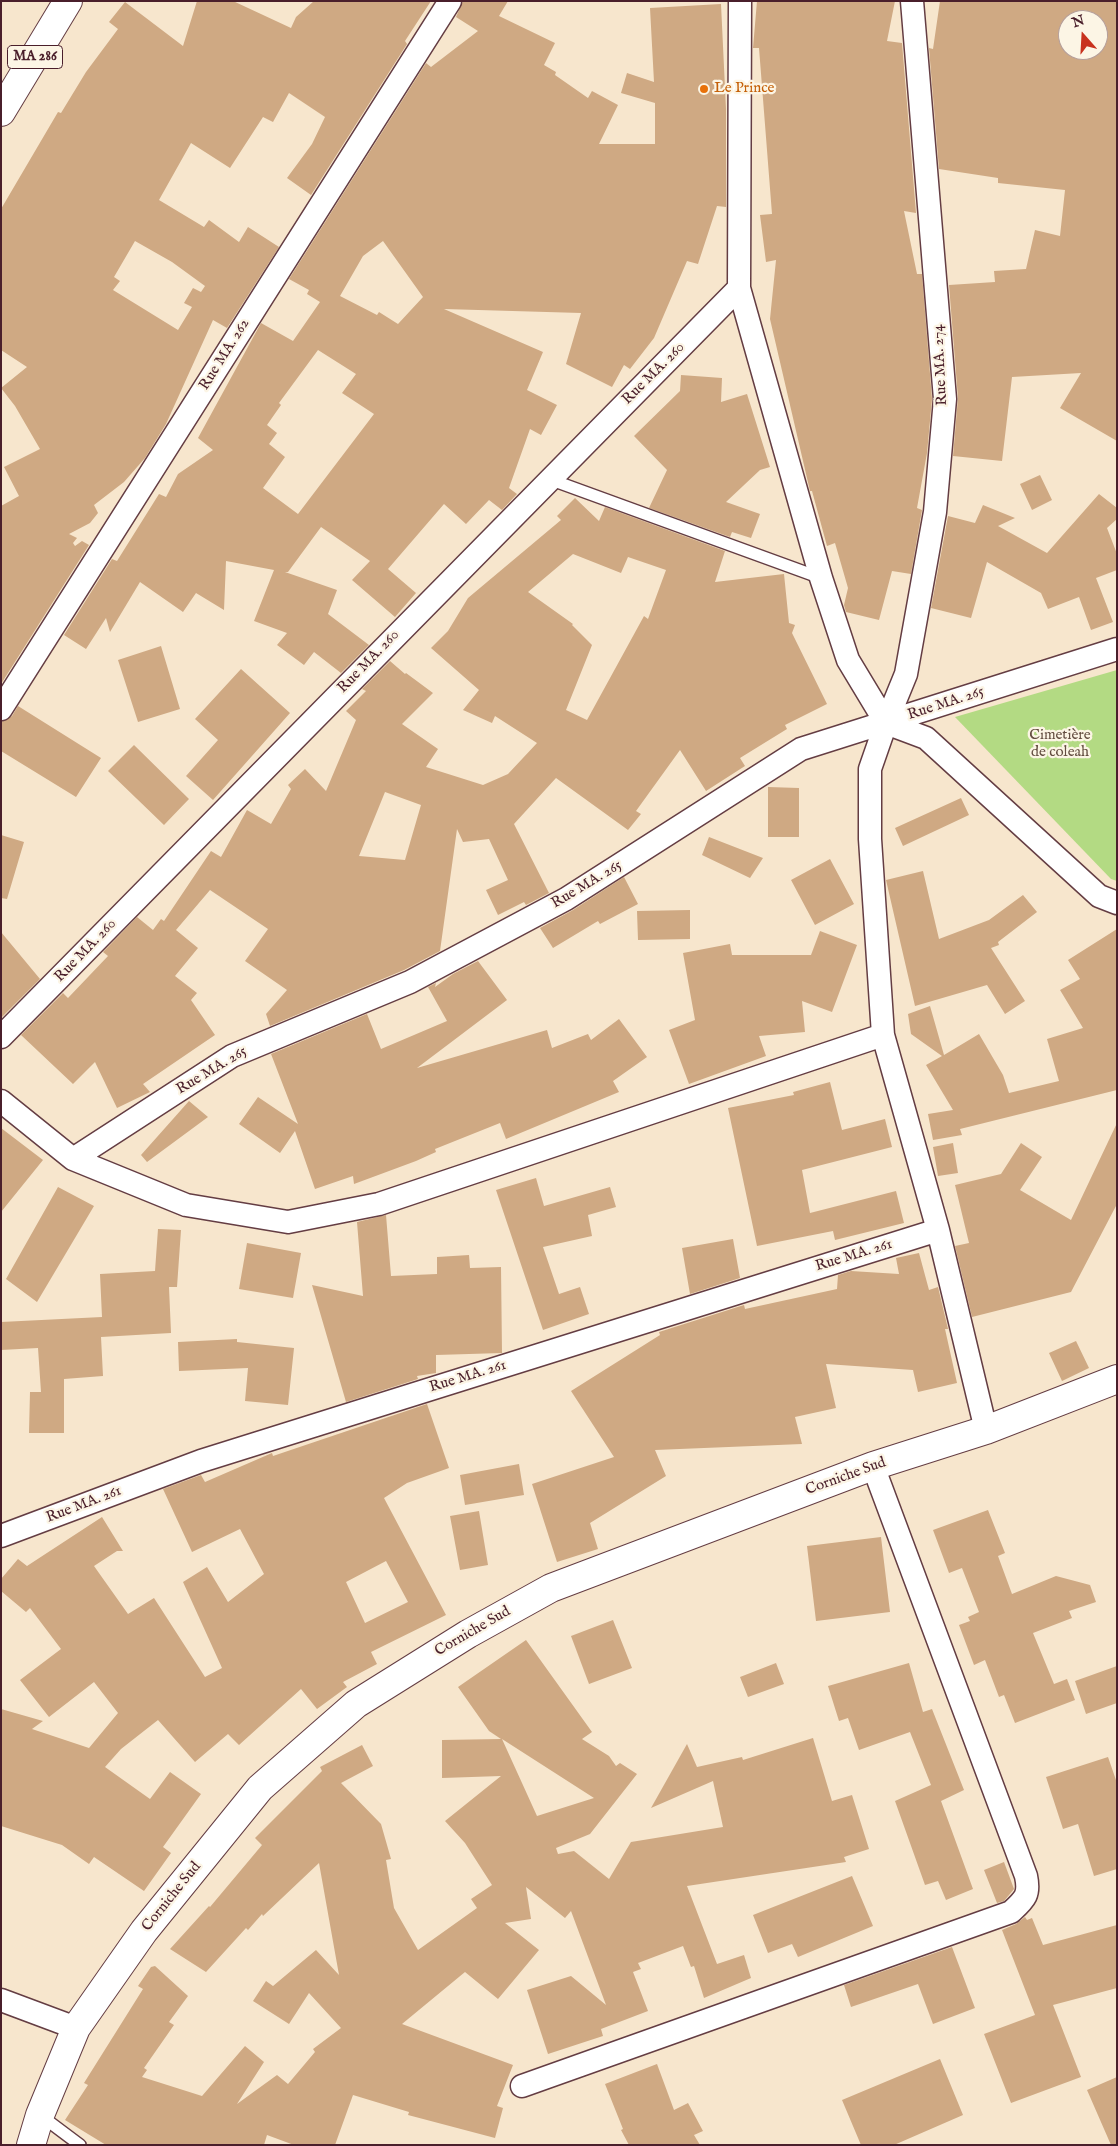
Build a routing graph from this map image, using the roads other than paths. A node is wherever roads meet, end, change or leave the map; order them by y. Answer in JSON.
{"nodes":[{"id":1,"x":68,"y":1,"type":"edge"},
{"id":2,"x":450,"y":1,"type":"edge"},
{"id":3,"x":740,"y":1,"type":"edge"},
{"id":4,"x":912,"y":1,"type":"edge"},
{"id":5,"x":1,"y":112,"type":"edge"},
{"id":6,"x":739,"y":288,"type":"junction"},
{"id":7,"x":549,"y":479,"type":"junction"},
{"id":8,"x":821,"y":578,"type":"junction"},
{"id":9,"x":1117,"y":649,"type":"edge"},
{"id":10,"x":1,"y":709,"type":"edge"},
{"id":11,"x":886,"y":723,"type":"junction"},
{"id":12,"x":1117,"y":903,"type":"edge"},
{"id":13,"x":883,"y":1035,"type":"junction"},
{"id":14,"x":1,"y":1036,"type":"edge"},
{"id":15,"x":1,"y":1101,"type":"edge"},
{"id":16,"x":73,"y":1159,"type":"junction"},
{"id":17,"x":938,"y":1230,"type":"junction"},
{"id":18,"x":1117,"y":1379,"type":"edge"},
{"id":19,"x":986,"y":1430,"type":"junction"},
{"id":20,"x":873,"y":1466,"type":"junction"},
{"id":21,"x":1,"y":1536,"type":"edge"},
{"id":22,"x":1,"y":2000,"type":"edge"},
{"id":23,"x":76,"y":2028,"type":"junction"},
{"id":24,"x":522,"y":2086,"type":"dead end"},
{"id":25,"x":40,"y":2115,"type":"junction"},
{"id":26,"x":31,"y":2145,"type":"edge"},
{"id":27,"x":80,"y":2145,"type":"edge"}],
"edges":[{"from":1,"to":5,"type":"main road","number":"MA 286"},
{"from":2,"to":10,"type":"street","name":"Rue MA. 262"},
{"from":3,"to":6,"type":"street"},
{"from":4,"to":11,"type":"street","name":"Rue MA. 274"},
{"from":6,"to":7,"type":"street","name":"Rue MA. 260"},
{"from":6,"to":8,"type":"street"},
{"from":7,"to":8,"type":"lane"},
{"from":7,"to":14,"type":"street","name":"Rue MA. 260"},
{"from":8,"to":11,"type":"street"},
{"from":9,"to":11,"type":"street","name":"Rue MA. 265"},
{"from":11,"to":12,"type":"street"},
{"from":11,"to":13,"type":"street","name":"Rue MA. 274"},
{"from":11,"to":16,"type":"street","name":"Rue MA. 265"},
{"from":13,"to":16,"type":"street"},
{"from":13,"to":17,"type":"street","name":"Rue MA. 274"},
{"from":15,"to":16,"type":"street"},
{"from":17,"to":19,"type":"street","name":"Rue MA. 274"},
{"from":17,"to":21,"type":"street","name":"Rue MA. 261"},
{"from":18,"to":19,"type":"main road","name":"Corniche Sud"},
{"from":19,"to":20,"type":"main road","name":"Corniche Sud"},
{"from":20,"to":23,"type":"main road","name":"Corniche Sud"},
{"from":20,"to":24,"type":"street"},
{"from":22,"to":23,"type":"street"},
{"from":23,"to":25,"type":"main road","name":"Corniche Sud"},
{"from":25,"to":26,"type":"main road","name":"Corniche Sud"},
{"from":25,"to":27,"type":"lane"}]}
